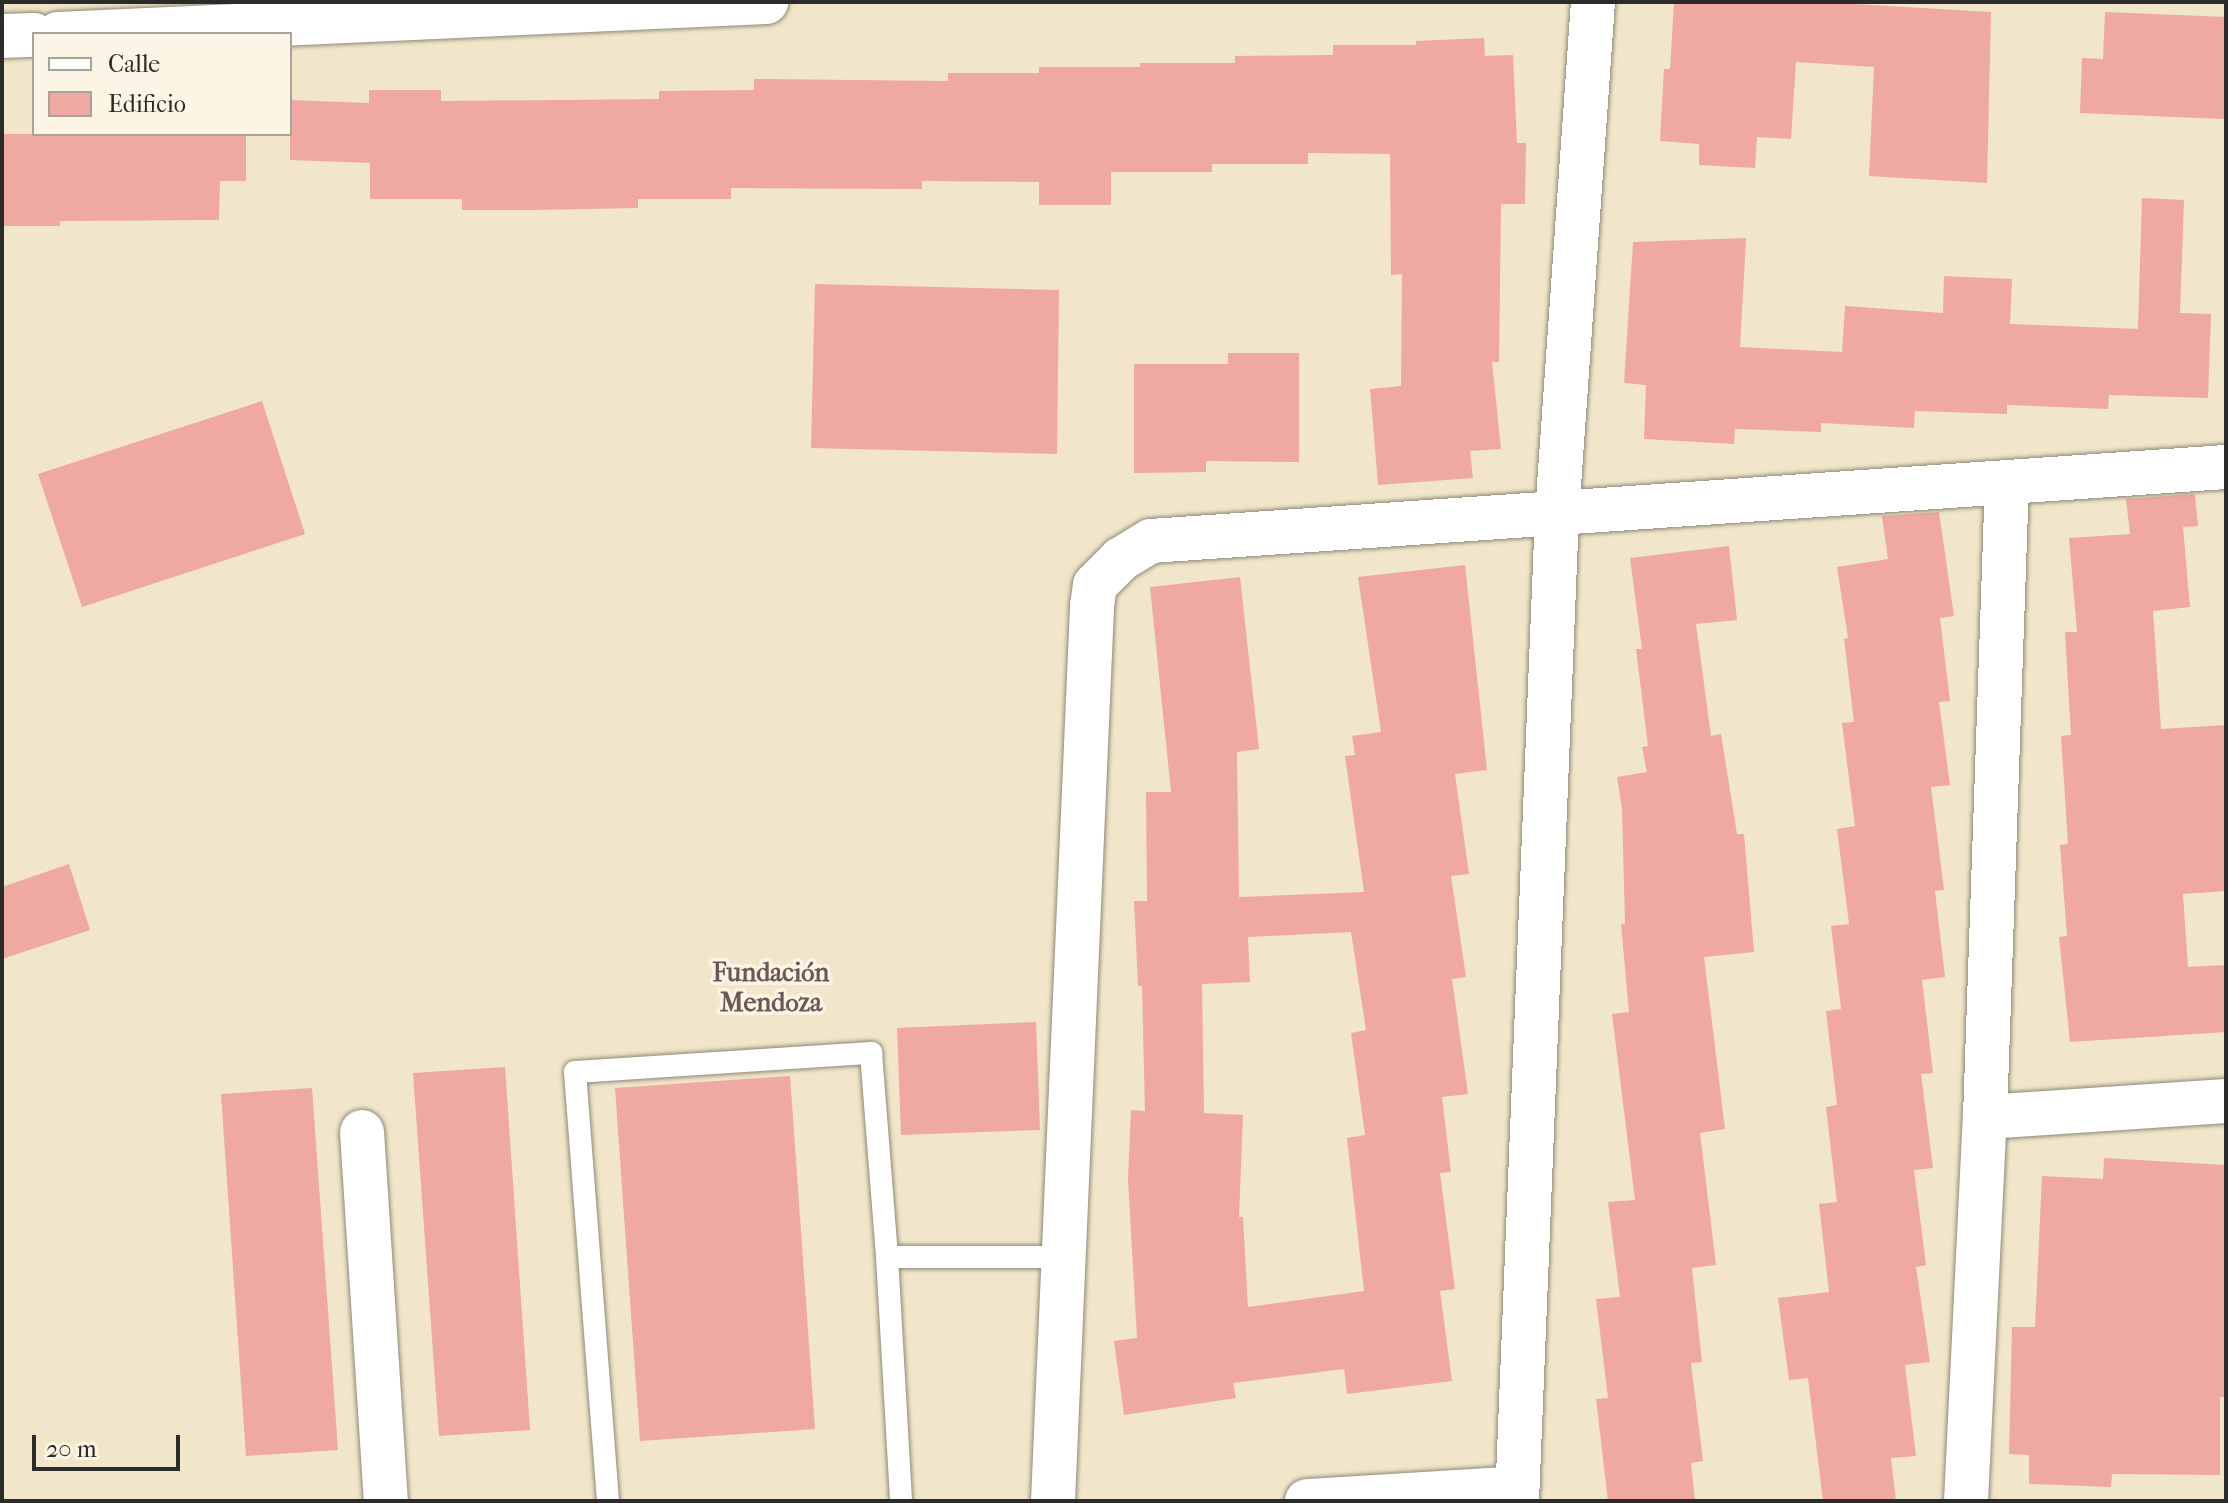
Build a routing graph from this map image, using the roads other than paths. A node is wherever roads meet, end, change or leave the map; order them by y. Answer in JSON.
{"nodes":[{"id":1,"x":766,"y":2,"type":"edge"},
{"id":2,"x":1593,"y":2,"type":"edge"},
{"id":3,"x":717,"y":4,"type":"edge"},
{"id":4,"x":102,"y":32,"type":"edge"},
{"id":5,"x":32,"y":35,"type":"edge"},
{"id":6,"x":2,"y":36,"type":"edge"},
{"id":7,"x":2226,"y":467,"type":"edge"},
{"id":8,"x":2007,"y":482,"type":"junction"},
{"id":9,"x":1557,"y":514,"type":"junction"},
{"id":10,"x":2226,"y":1101,"type":"edge"},
{"id":11,"x":1985,"y":1117,"type":"junction"},
{"id":12,"x":362,"y":1132,"type":"dead end"},
{"id":13,"x":887,"y":1257,"type":"junction"},
{"id":14,"x":1066,"y":1257,"type":"junction"},
{"id":15,"x":1517,"y":1495,"type":"edge"},
{"id":16,"x":386,"y":1501,"type":"edge"},
{"id":17,"x":608,"y":1501,"type":"edge"},
{"id":18,"x":901,"y":1501,"type":"edge"},
{"id":19,"x":1053,"y":1501,"type":"edge"},
{"id":20,"x":1307,"y":1501,"type":"edge"},
{"id":21,"x":1966,"y":1501,"type":"edge"}],
"edges":[{"from":1,"to":3,"type":"street"},
{"from":2,"to":9,"type":"street"},
{"from":3,"to":4,"type":"street"},
{"from":5,"to":6,"type":"street"},
{"from":7,"to":8,"type":"street"},
{"from":8,"to":9,"type":"street"},
{"from":8,"to":11,"type":"street"},
{"from":9,"to":14,"type":"street"},
{"from":9,"to":15,"type":"street"},
{"from":10,"to":11,"type":"street"},
{"from":11,"to":21,"type":"street"},
{"from":12,"to":16,"type":"street"},
{"from":13,"to":14,"type":"lane"},
{"from":13,"to":17,"type":"lane"},
{"from":13,"to":18,"type":"lane"},
{"from":14,"to":19,"type":"street"},
{"from":15,"to":20,"type":"street"}]}
